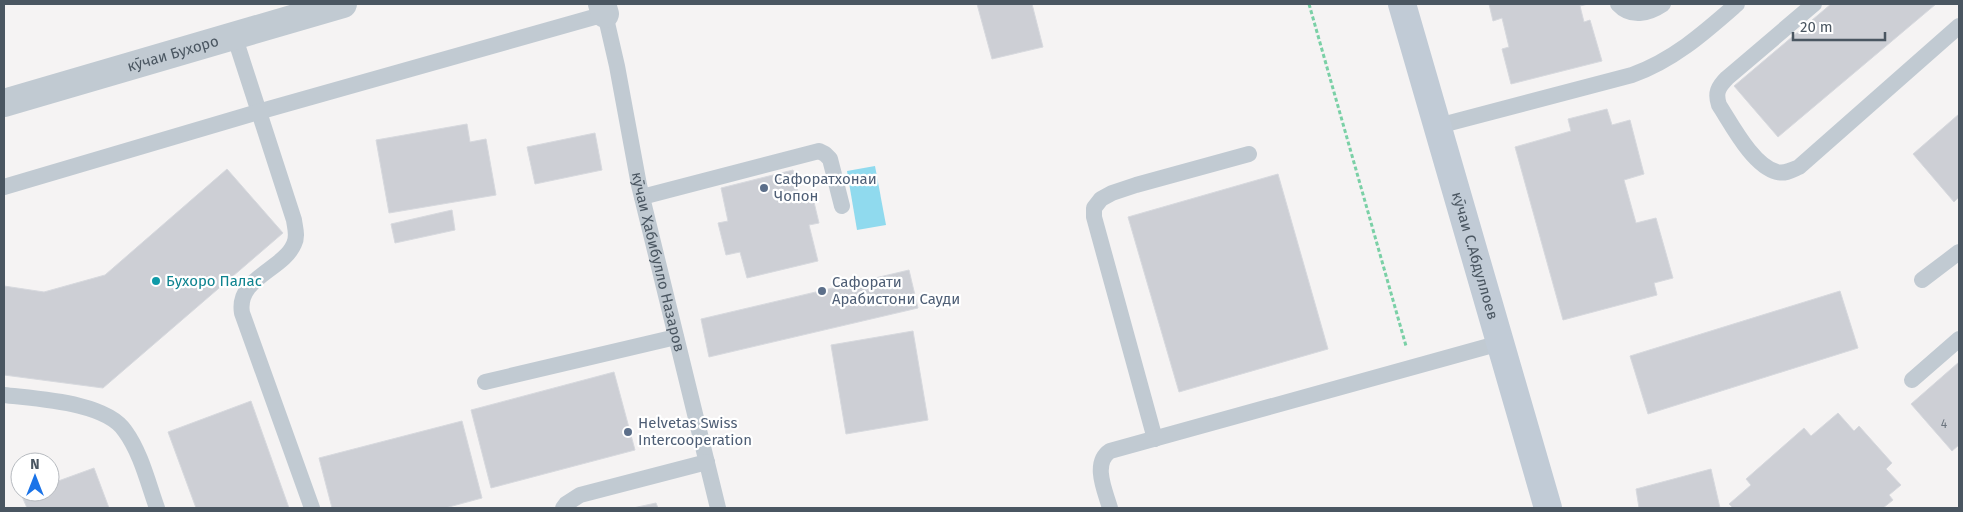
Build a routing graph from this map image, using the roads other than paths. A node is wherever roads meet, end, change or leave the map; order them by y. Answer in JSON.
{"nodes":[{"id":1,"x":343,"y":4,"type":"edge"},
{"id":2,"x":1402,"y":4,"type":"edge"},
{"id":3,"x":1618,"y":4,"type":"edge"},
{"id":4,"x":1663,"y":4,"type":"edge"},
{"id":5,"x":1737,"y":4,"type":"edge"},
{"id":6,"x":1814,"y":4,"type":"edge"},
{"id":7,"x":603,"y":9,"type":"edge"},
{"id":8,"x":1959,"y":26,"type":"edge"},
{"id":9,"x":234,"y":34,"type":"junction"},
{"id":10,"x":4,"y":103,"type":"edge"},
{"id":11,"x":258,"y":112,"type":"junction"},
{"id":12,"x":1438,"y":126,"type":"junction"},
{"id":13,"x":1249,"y":154,"type":"dead end"},
{"id":14,"x":4,"y":187,"type":"edge"},
{"id":15,"x":642,"y":197,"type":"junction"},
{"id":16,"x":842,"y":206,"type":"dead end"},
{"id":17,"x":1959,"y":252,"type":"edge"},
{"id":18,"x":1922,"y":280,"type":"dead end"},
{"id":19,"x":676,"y":337,"type":"junction"},
{"id":20,"x":1959,"y":339,"type":"edge"},
{"id":21,"x":1500,"y":343,"type":"junction"},
{"id":22,"x":1912,"y":380,"type":"dead end"},
{"id":23,"x":485,"y":382,"type":"dead end"},
{"id":24,"x":4,"y":395,"type":"edge"},
{"id":25,"x":1155,"y":439,"type":"junction"},
{"id":26,"x":707,"y":462,"type":"junction"},
{"id":27,"x":157,"y":508,"type":"edge"},
{"id":28,"x":312,"y":508,"type":"edge"},
{"id":29,"x":563,"y":508,"type":"edge"},
{"id":30,"x":718,"y":508,"type":"edge"},
{"id":31,"x":1110,"y":508,"type":"edge"},
{"id":32,"x":1548,"y":508,"type":"edge"}],
"edges":[{"from":1,"to":9,"type":"street","name":"кӯчаи Бухоро"},
{"from":2,"to":12,"type":"street","name":"кӯчаи С.Абдуллоев"},
{"from":3,"to":4,"type":"lane"},
{"from":5,"to":12,"type":"lane"},
{"from":6,"to":8,"type":"lane"},
{"from":7,"to":11,"type":"lane"},
{"from":7,"to":15,"type":"lane","name":"кӯчаи Ҳабибулло Назаров"},
{"from":9,"to":10,"type":"street","name":"кӯчаи Бухоро"},
{"from":9,"to":11,"type":"lane"},
{"from":11,"to":14,"type":"lane"},
{"from":11,"to":28,"type":"lane"},
{"from":12,"to":21,"type":"street","name":"кӯчаи С.Абдуллоев"},
{"from":13,"to":25,"type":"lane"},
{"from":15,"to":16,"type":"lane"},
{"from":15,"to":19,"type":"lane","name":"кӯчаи Ҳабибулло Назаров"},
{"from":17,"to":18,"type":"lane"},
{"from":19,"to":23,"type":"lane"},
{"from":19,"to":26,"type":"lane","name":"кӯчаи Ҳабибулло Назаров"},
{"from":20,"to":22,"type":"lane"},
{"from":21,"to":25,"type":"lane"},
{"from":21,"to":32,"type":"street","name":"кӯчаи С.Абдуллоев"},
{"from":24,"to":27,"type":"lane"},
{"from":25,"to":31,"type":"lane"},
{"from":26,"to":29,"type":"lane"},
{"from":26,"to":30,"type":"lane","name":"кӯчаи Ҳабибулло Назаров"}]}
